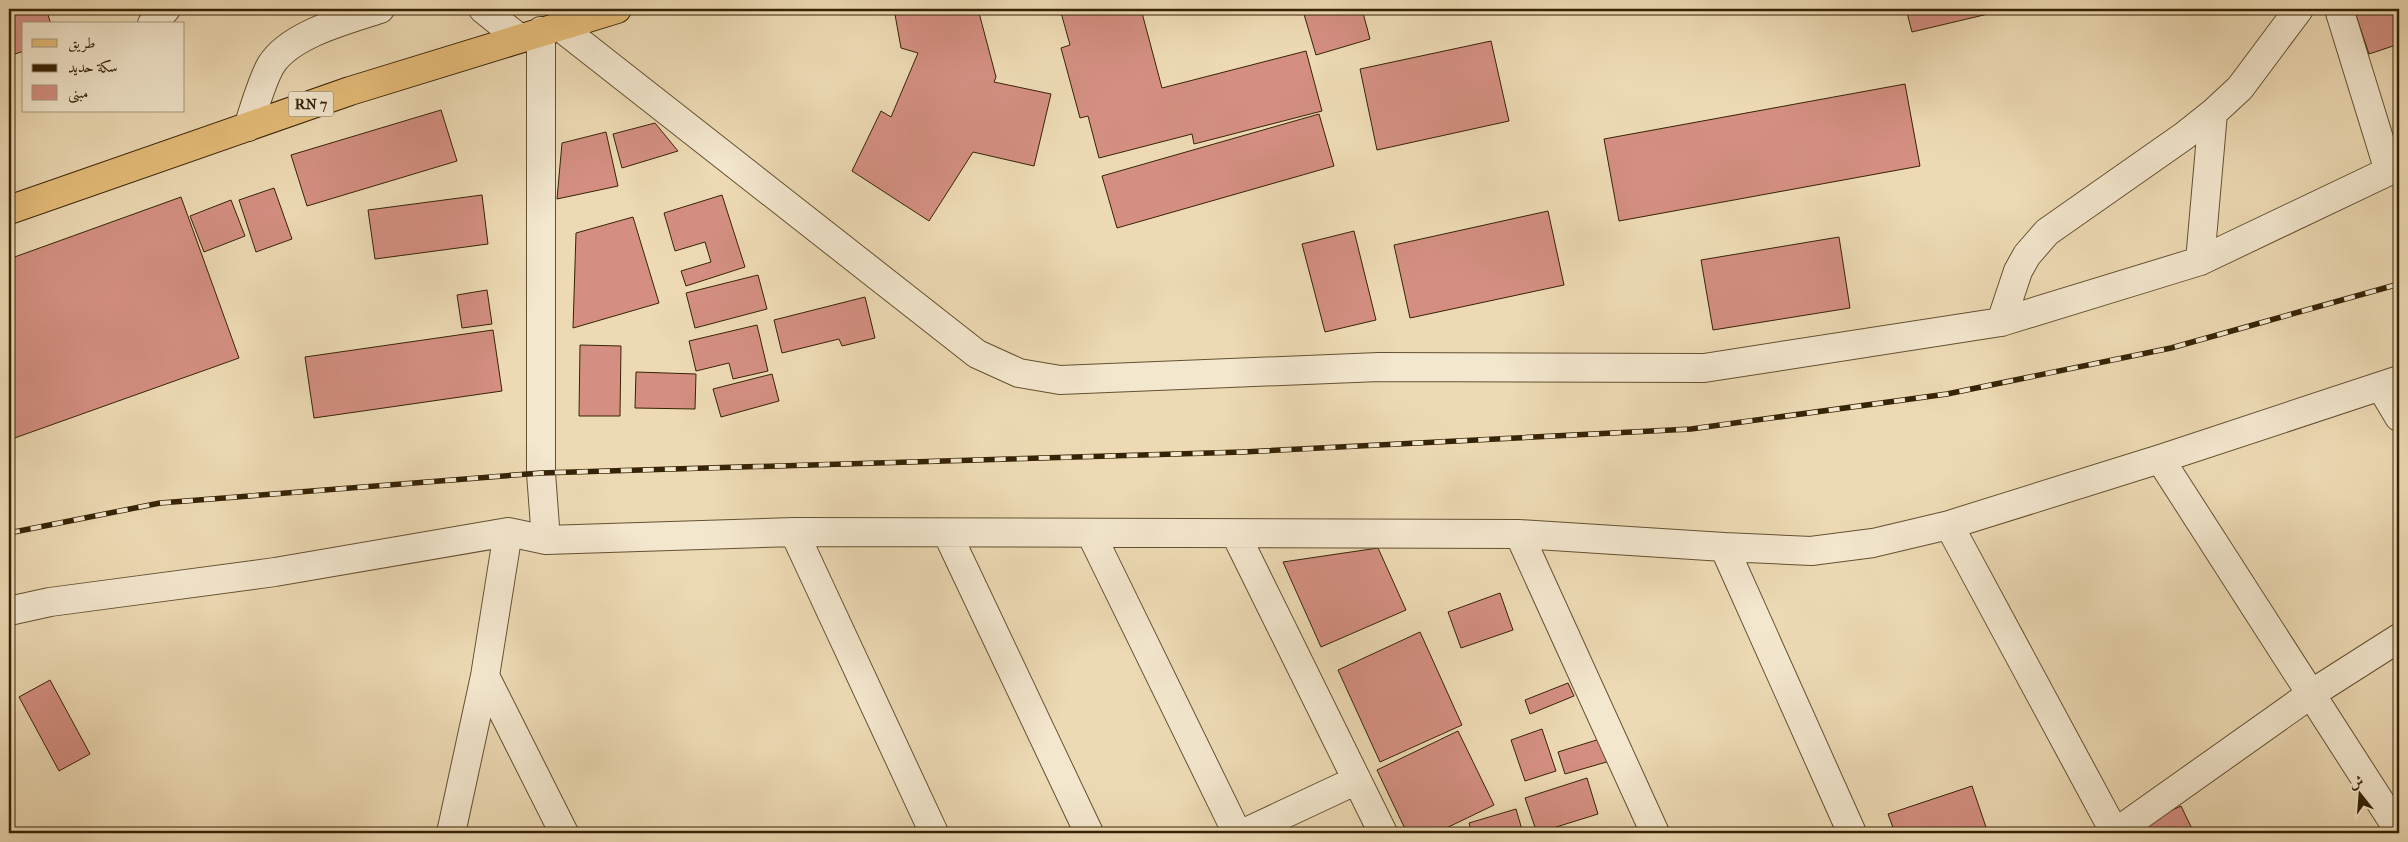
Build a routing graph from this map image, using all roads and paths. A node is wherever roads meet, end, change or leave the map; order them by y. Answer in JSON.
{"nodes":[{"id":1,"x":166,"y":9,"type":"edge"},
{"id":2,"x":380,"y":9,"type":"edge"},
{"id":3,"x":483,"y":9,"type":"edge"},
{"id":4,"x":617,"y":9,"type":"edge"},
{"id":5,"x":2299,"y":9,"type":"edge"},
{"id":6,"x":2339,"y":9,"type":"edge"},
{"id":7,"x":154,"y":22,"type":"edge"},
{"id":8,"x":540,"y":32,"type":"junction"},
{"id":9,"x":2214,"y":113,"type":"junction"},
{"id":10,"x":248,"y":126,"type":"junction"},
{"id":11,"x":2394,"y":167,"type":"edge"},
{"id":12,"x":9,"y":210,"type":"edge"},
{"id":13,"x":2200,"y":261,"type":"junction"},
{"id":14,"x":2001,"y":322,"type":"junction"},
{"id":15,"x":2390,"y":383,"type":"edge"},
{"id":16,"x":2399,"y":417,"type":"edge"},
{"id":17,"x":2160,"y":459,"type":"junction"},
{"id":18,"x":1949,"y":525,"type":"junction"},
{"id":19,"x":508,"y":532,"type":"junction"},
{"id":20,"x":794,"y":532,"type":"junction"},
{"id":21,"x":948,"y":533,"type":"junction"},
{"id":22,"x":1091,"y":534,"type":"junction"},
{"id":23,"x":1236,"y":534,"type":"junction"},
{"id":24,"x":1519,"y":534,"type":"junction"},
{"id":25,"x":546,"y":540,"type":"junction"},
{"id":26,"x":1724,"y":547,"type":"junction"},
{"id":27,"x":9,"y":610,"type":"edge"},
{"id":28,"x":2399,"y":638,"type":"edge"},
{"id":29,"x":485,"y":676,"type":"junction"},
{"id":30,"x":2312,"y":694,"type":"junction"},
{"id":31,"x":1357,"y":780,"type":"junction"},
{"id":32,"x":2399,"y":831,"type":"edge"},
{"id":33,"x":452,"y":833,"type":"edge"},
{"id":34,"x":564,"y":833,"type":"edge"},
{"id":35,"x":934,"y":833,"type":"edge"},
{"id":36,"x":1089,"y":833,"type":"edge"},
{"id":37,"x":1238,"y":833,"type":"edge"},
{"id":38,"x":1244,"y":833,"type":"edge"},
{"id":39,"x":1383,"y":833,"type":"edge"},
{"id":40,"x":1655,"y":833,"type":"edge"},
{"id":41,"x":1852,"y":833,"type":"edge"},
{"id":42,"x":2115,"y":833,"type":"edge"}],
"edges":[{"from":1,"to":7,"type":"street"},
{"from":2,"to":10,"type":"street"},
{"from":3,"to":8,"type":"street"},
{"from":4,"to":8,"type":"main road","number":"RN 7"},
{"from":5,"to":9,"type":"street"},
{"from":6,"to":11,"type":"street"},
{"from":8,"to":10,"type":"main road","number":"RN 7"},
{"from":8,"to":14,"type":"street"},
{"from":8,"to":25,"type":"street"},
{"from":9,"to":13,"type":"street"},
{"from":9,"to":14,"type":"street"},
{"from":10,"to":12,"type":"main road","number":"RN 7"},
{"from":11,"to":13,"type":"street"},
{"from":13,"to":14,"type":"street"},
{"from":15,"to":16,"type":"street"},
{"from":15,"to":17,"type":"street"},
{"from":17,"to":18,"type":"street"},
{"from":17,"to":30,"type":"street"},
{"from":18,"to":26,"type":"street"},
{"from":18,"to":42,"type":"street"},
{"from":19,"to":25,"type":"street"},
{"from":19,"to":27,"type":"street"},
{"from":19,"to":29,"type":"street"},
{"from":20,"to":21,"type":"street"},
{"from":20,"to":25,"type":"street"},
{"from":20,"to":35,"type":"street"},
{"from":21,"to":22,"type":"street"},
{"from":21,"to":36,"type":"street"},
{"from":22,"to":23,"type":"street"},
{"from":22,"to":37,"type":"street"},
{"from":23,"to":24,"type":"street"},
{"from":23,"to":31,"type":"street"},
{"from":24,"to":26,"type":"street"},
{"from":24,"to":40,"type":"street"},
{"from":26,"to":41,"type":"street"},
{"from":28,"to":30,"type":"street"},
{"from":29,"to":33,"type":"street"},
{"from":29,"to":34,"type":"street"},
{"from":30,"to":32,"type":"street"},
{"from":30,"to":42,"type":"street"},
{"from":31,"to":38,"type":"street"},
{"from":31,"to":39,"type":"street"}]}
